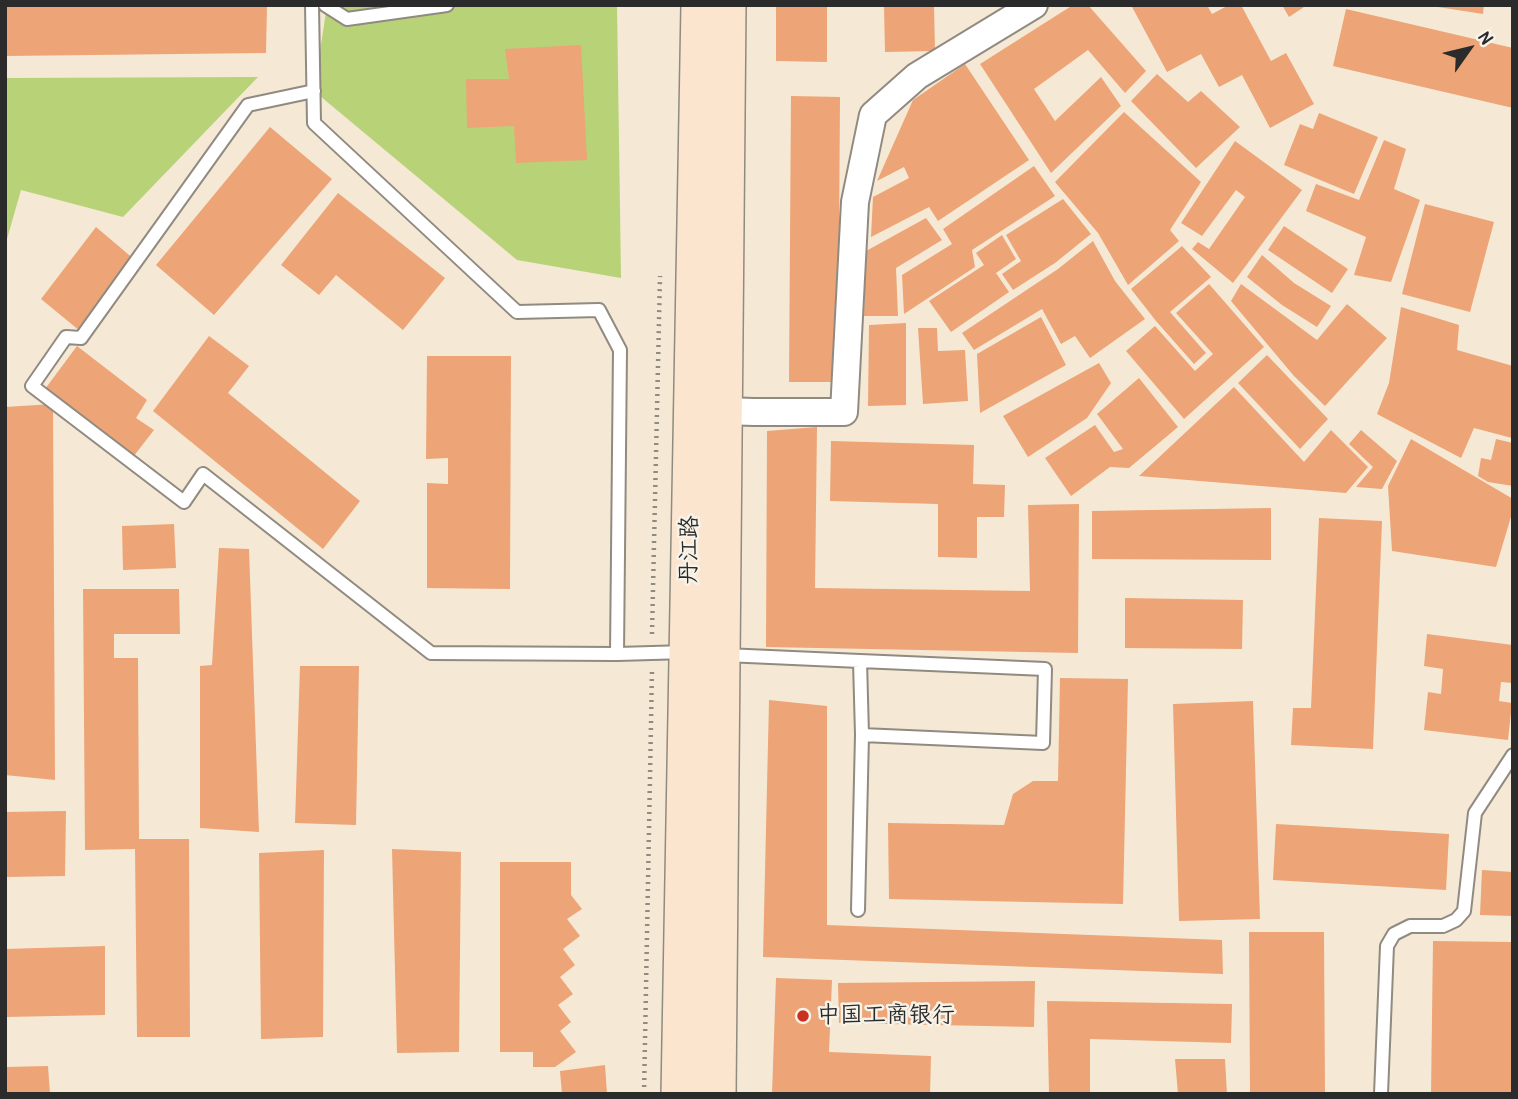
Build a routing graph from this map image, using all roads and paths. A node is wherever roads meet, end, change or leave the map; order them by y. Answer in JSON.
{"nodes":[{"id":1,"x":312,"y":5,"type":"edge"},
{"id":2,"x":325,"y":5,"type":"edge"},
{"id":3,"x":447,"y":5,"type":"edge"},
{"id":4,"x":700,"y":5,"type":"edge"},
{"id":5,"x":727,"y":5,"type":"edge"},
{"id":6,"x":1034,"y":5,"type":"edge"},
{"id":7,"x":314,"y":91,"type":"junction"},
{"id":8,"x":661,"y":265,"type":"dead end"},
{"id":9,"x":724,"y":411,"type":"junction"},
{"id":10,"x":652,"y":652,"type":"junction"},
{"id":11,"x":617,"y":654,"type":"junction"},
{"id":12,"x":705,"y":654,"type":"junction"},
{"id":13,"x":860,"y":661,"type":"junction"},
{"id":14,"x":862,"y":735,"type":"junction"},
{"id":15,"x":1513,"y":755,"type":"edge"},
{"id":16,"x":858,"y":910,"type":"dead end"},
{"id":17,"x":643,"y":1094,"type":"edge"},
{"id":18,"x":680,"y":1094,"type":"edge"},
{"id":19,"x":717,"y":1094,"type":"edge"},
{"id":20,"x":1381,"y":1094,"type":"edge"}],
"edges":[{"from":1,"to":7,"type":"lane"},
{"from":2,"to":3,"type":"lane"},
{"from":4,"to":12,"type":"main road","name":"丹江路"},
{"from":5,"to":9,"type":"main road","name":"丹江路"},
{"from":6,"to":9,"type":"street"},
{"from":7,"to":11,"type":"lane"},
{"from":7,"to":11,"type":"lane"},
{"from":8,"to":10,"type":"path"},
{"from":9,"to":12,"type":"main road","name":"丹江路"},
{"from":10,"to":11,"type":"lane"},
{"from":10,"to":12,"type":"lane"},
{"from":10,"to":17,"type":"path"},
{"from":12,"to":13,"type":"lane"},
{"from":12,"to":18,"type":"main road","name":"丹江路"},
{"from":12,"to":19,"type":"main road","name":"丹江路"},
{"from":13,"to":14,"type":"lane"},
{"from":13,"to":14,"type":"lane"},
{"from":14,"to":16,"type":"lane"},
{"from":15,"to":20,"type":"lane"}]}
